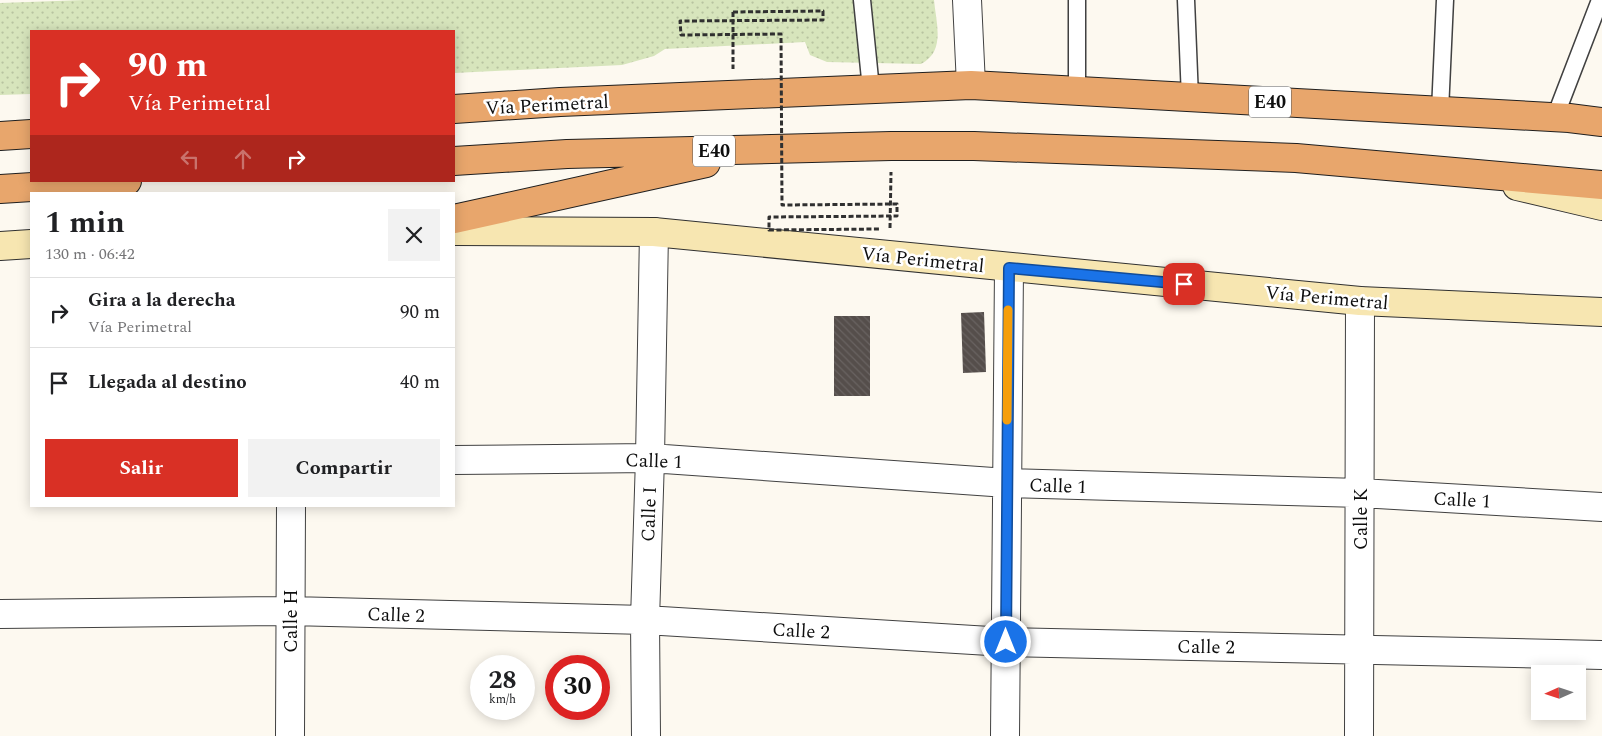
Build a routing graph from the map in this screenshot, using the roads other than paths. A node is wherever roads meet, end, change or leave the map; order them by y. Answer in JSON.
{"nodes":[{"id":1,"x":862,"y":0,"type":"edge"},
{"id":2,"x":967,"y":0,"type":"edge"},
{"id":3,"x":1077,"y":0,"type":"edge"},
{"id":4,"x":1186,"y":0,"type":"edge"},
{"id":5,"x":1445,"y":0,"type":"edge"},
{"id":6,"x":1600,"y":0,"type":"edge"},
{"id":7,"x":971,"y":85,"type":"junction"},
{"id":8,"x":871,"y":90,"type":"junction"},
{"id":9,"x":1078,"y":91,"type":"junction"},
{"id":10,"x":1190,"y":98,"type":"junction"},
{"id":11,"x":455,"y":109,"type":"edge"},
{"id":12,"x":1440,"y":111,"type":"junction"},
{"id":13,"x":1562,"y":117,"type":"junction"},
{"id":14,"x":1602,"y":117,"type":"edge"},
{"id":15,"x":1602,"y":122,"type":"edge"},
{"id":16,"x":30,"y":134,"type":"edge"},
{"id":17,"x":0,"y":136,"type":"edge"},
{"id":18,"x":763,"y":150,"type":"junction"},
{"id":19,"x":455,"y":161,"type":"edge"},
{"id":20,"x":1450,"y":170,"type":"junction"},
{"id":21,"x":111,"y":182,"type":"edge"},
{"id":22,"x":1602,"y":185,"type":"edge"},
{"id":23,"x":0,"y":189,"type":"edge"},
{"id":24,"x":1602,"y":206,"type":"edge"},
{"id":25,"x":455,"y":219,"type":"edge"},
{"id":26,"x":455,"y":231,"type":"edge"},
{"id":27,"x":654,"y":232,"type":"junction"},
{"id":28,"x":30,"y":244,"type":"edge"},
{"id":29,"x":0,"y":246,"type":"edge"},
{"id":30,"x":1009,"y":268,"type":"junction"},
{"id":31,"x":1360,"y":302,"type":"junction"},
{"id":32,"x":1602,"y":312,"type":"edge"},
{"id":33,"x":650,"y":458,"type":"junction"},
{"id":34,"x":455,"y":460,"type":"edge"},
{"id":35,"x":1007,"y":483,"type":"junction"},
{"id":36,"x":1360,"y":493,"type":"junction"},
{"id":37,"x":291,"y":507,"type":"edge"},
{"id":38,"x":1602,"y":507,"type":"edge"},
{"id":39,"x":290,"y":611,"type":"junction"},
{"id":40,"x":0,"y":614,"type":"edge"},
{"id":41,"x":645,"y":620,"type":"junction"},
{"id":42,"x":1006,"y":642,"type":"junction"},
{"id":43,"x":1359,"y":649,"type":"junction"},
{"id":44,"x":1602,"y":655,"type":"edge"},
{"id":45,"x":290,"y":736,"type":"edge"},
{"id":46,"x":646,"y":736,"type":"edge"},
{"id":47,"x":1005,"y":736,"type":"edge"},
{"id":48,"x":1359,"y":736,"type":"edge"}],
"edges":[{"from":1,"to":8,"type":"lane"},
{"from":2,"to":7,"type":"street"},
{"from":3,"to":9,"type":"lane"},
{"from":4,"to":10,"type":"lane"},
{"from":5,"to":12,"type":"lane"},
{"from":6,"to":13,"type":"lane"},
{"from":7,"to":8,"type":"highway","name":"Vía Perimetral","number":"E40"},
{"from":7,"to":9,"type":"highway","name":"Vía Perimetral","number":"E40"},
{"from":8,"to":11,"type":"highway","name":"Vía Perimetral","number":"E40"},
{"from":9,"to":10,"type":"highway","name":"Vía Perimetral","number":"E40"},
{"from":10,"to":12,"type":"highway","name":"Vía Perimetral","number":"E40"},
{"from":12,"to":13,"type":"highway","name":"Vía Perimetral","number":"E40"},
{"from":13,"to":14,"type":"main road","name":"Vía Perimetral"},
{"from":13,"to":15,"type":"highway","name":"Vía Perimetral","number":"E40"},
{"from":16,"to":17,"type":"highway"},
{"from":18,"to":19,"type":"highway","number":"E40"},
{"from":18,"to":20,"type":"highway","number":"E40"},
{"from":18,"to":25,"type":"highway"},
{"from":20,"to":22,"type":"highway","number":"E40"},
{"from":20,"to":24,"type":"main road"},
{"from":21,"to":23,"type":"highway"},
{"from":26,"to":27,"type":"main road","name":"Vía Perimetral"},
{"from":27,"to":30,"type":"main road","name":"Vía Perimetral"},
{"from":27,"to":33,"type":"street","name":"Calle I"},
{"from":28,"to":29,"type":"main road"},
{"from":30,"to":31,"type":"main road","name":"Vía Perimetral"},
{"from":30,"to":35,"type":"street"},
{"from":31,"to":32,"type":"main road","name":"Vía Perimetral"},
{"from":31,"to":36,"type":"street","name":"Calle K"},
{"from":33,"to":34,"type":"street","name":"Calle 1"},
{"from":33,"to":35,"type":"street","name":"Calle 1"},
{"from":33,"to":41,"type":"street","name":"Calle I"},
{"from":35,"to":36,"type":"street","name":"Calle 1"},
{"from":35,"to":42,"type":"street"},
{"from":36,"to":38,"type":"street","name":"Calle 1"},
{"from":36,"to":43,"type":"street","name":"Calle K"},
{"from":37,"to":39,"type":"street","name":"Calle H"},
{"from":39,"to":40,"type":"street","name":"Calle 2"},
{"from":39,"to":41,"type":"street","name":"Calle 2"},
{"from":39,"to":45,"type":"street","name":"Calle H"},
{"from":41,"to":42,"type":"street","name":"Calle 2"},
{"from":41,"to":46,"type":"street","name":"Calle I"},
{"from":42,"to":43,"type":"street","name":"Calle 2"},
{"from":42,"to":47,"type":"street"},
{"from":43,"to":44,"type":"street","name":"Calle 2"},
{"from":43,"to":48,"type":"street","name":"Calle K"}]}
